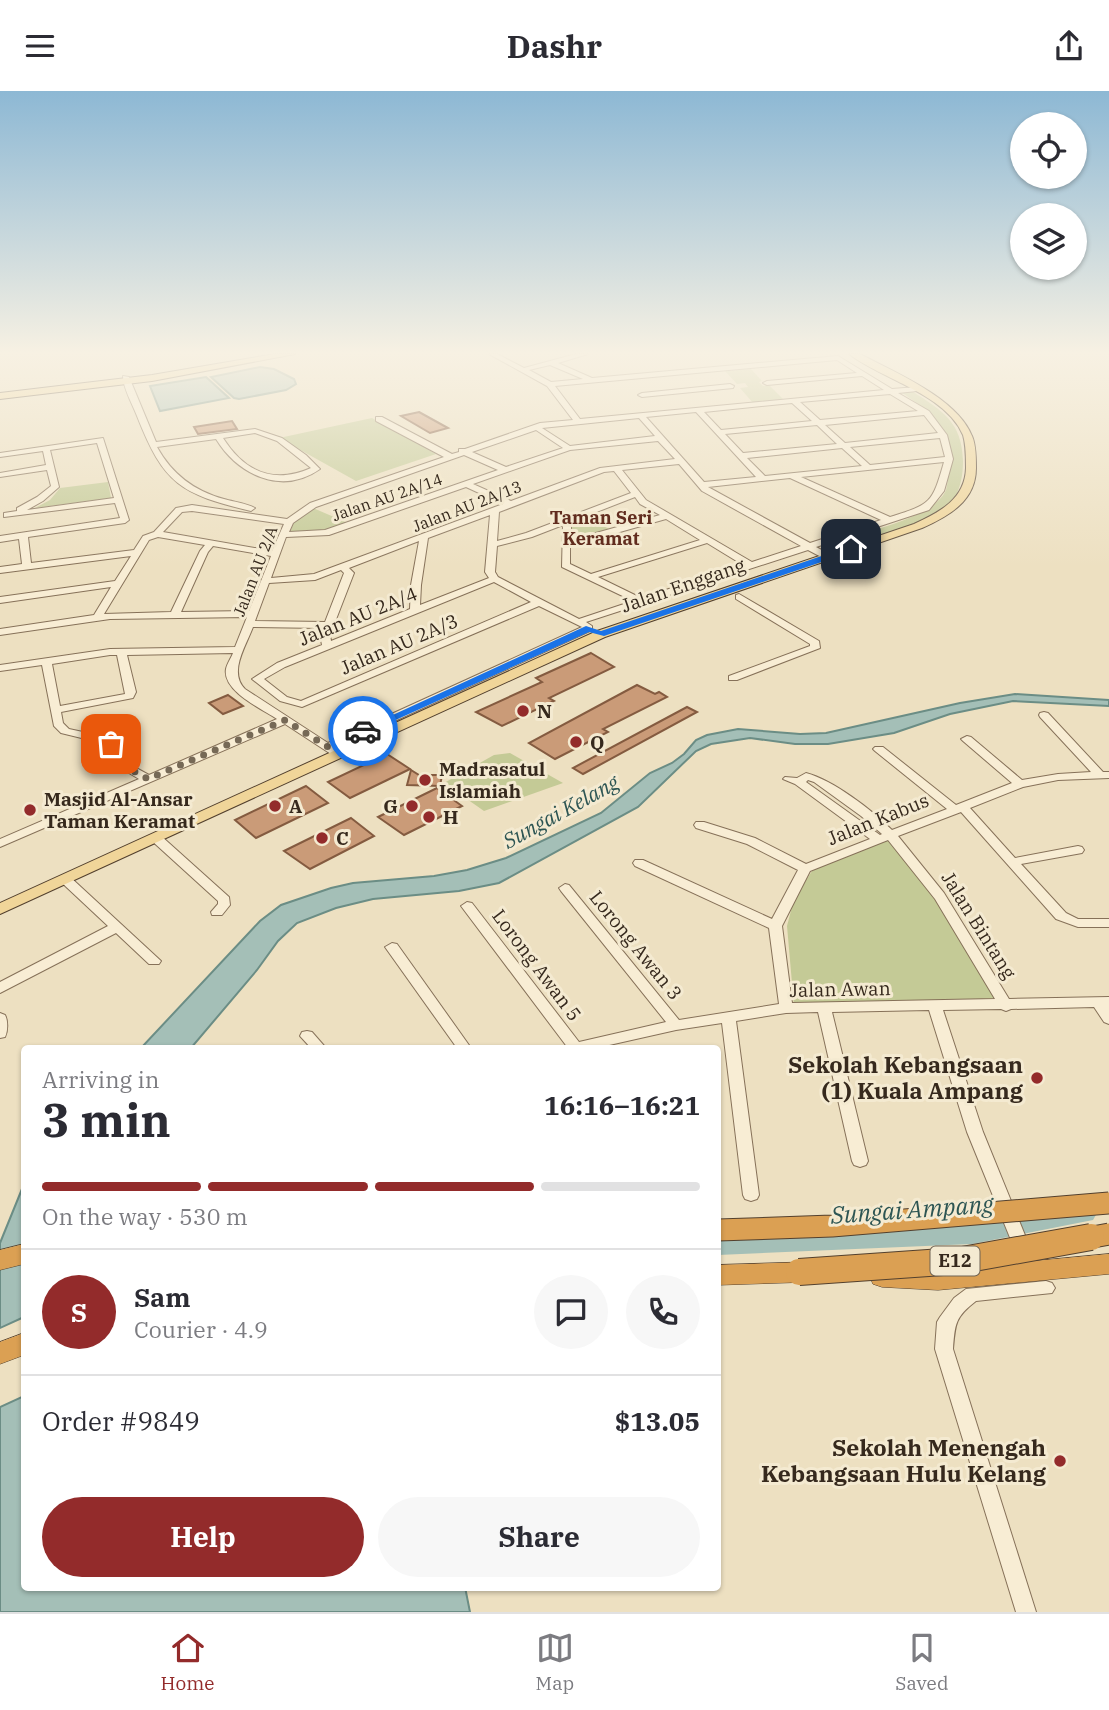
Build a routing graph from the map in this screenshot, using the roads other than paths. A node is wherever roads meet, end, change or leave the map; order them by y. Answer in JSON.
{"nodes":[{"id":1,"x":145,"y":425,"type":"edge"},
{"id":2,"x":390,"y":425,"type":"edge"},
{"id":3,"x":553,"y":425,"type":"edge"},
{"id":4,"x":649,"y":425,"type":"edge"},
{"id":5,"x":712,"y":425,"type":"edge"},
{"id":6,"x":797,"y":425,"type":"edge"},
{"id":7,"x":821,"y":425,"type":"edge"},
{"id":8,"x":935,"y":425,"type":"edge"},
{"id":9,"x":961,"y":425,"type":"edge"},
{"id":10,"x":536,"y":427,"type":"junction"},
{"id":11,"x":719,"y":432,"type":"junction"},
{"id":12,"x":943,"y":435,"type":"junction"},
{"id":13,"x":218,"y":436,"type":"junction"},
{"id":14,"x":661,"y":438,"type":"junction"},
{"id":15,"x":100,"y":440,"type":"joint"},
{"id":16,"x":153,"y":445,"type":"junction"},
{"id":17,"x":844,"y":445,"type":"junction"},
{"id":18,"x":46,"y":448,"type":"junction"},
{"id":19,"x":569,"y":448,"type":"junction"},
{"id":20,"x":462,"y":451,"type":"junction"},
{"id":21,"x":0,"y":455,"type":"edge"},
{"id":22,"x":449,"y":456,"type":"junction"},
{"id":23,"x":740,"y":456,"type":"junction"},
{"id":24,"x":949,"y":459,"type":"junction"},
{"id":25,"x":681,"y":461,"type":"junction"},
{"id":26,"x":51,"y":467,"type":"junction"},
{"id":27,"x":868,"y":467,"type":"junction"},
{"id":28,"x":616,"y":468,"type":"junction"},
{"id":29,"x":505,"y":470,"type":"junction"},
{"id":30,"x":801,"y":474,"type":"junction"},
{"id":31,"x":0,"y":475,"type":"edge"},
{"id":32,"x":790,"y":475,"type":"junction"},
{"id":33,"x":762,"y":478,"type":"junction"},
{"id":34,"x":466,"y":484,"type":"junction"},
{"id":35,"x":702,"y":485,"type":"junction"},
{"id":36,"x":635,"y":494,"type":"junction"},
{"id":37,"x":119,"y":500,"type":"junction"},
{"id":38,"x":510,"y":504,"type":"junction"},
{"id":39,"x":495,"y":510,"type":"junction"},
{"id":40,"x":4,"y":516,"type":"edge"},
{"id":41,"x":667,"y":516,"type":"junction"},
{"id":42,"x":293,"y":519,"type":"junction"},
{"id":43,"x":125,"y":520,"type":"joint"},
{"id":44,"x":895,"y":520,"type":"junction"},
{"id":45,"x":566,"y":522,"type":"junction"},
{"id":46,"x":157,"y":534,"type":"junction"},
{"id":47,"x":23,"y":535,"type":"junction"},
{"id":48,"x":283,"y":535,"type":"junction"},
{"id":49,"x":0,"y":538,"type":"edge"},
{"id":50,"x":424,"y":538,"type":"junction"},
{"id":51,"x":708,"y":540,"type":"junction"},
{"id":52,"x":211,"y":543,"type":"junction"},
{"id":53,"x":494,"y":544,"type":"junction"},
{"id":54,"x":567,"y":544,"type":"junction"},
{"id":55,"x":809,"y":546,"type":"junction"},
{"id":56,"x":138,"y":551,"type":"junction"},
{"id":57,"x":275,"y":554,"type":"junction"},
{"id":58,"x":828,"y":557,"type":"junction"},
{"id":59,"x":750,"y":565,"type":"junction"},
{"id":60,"x":27,"y":566,"type":"junction"},
{"id":61,"x":343,"y":567,"type":"junction"},
{"id":62,"x":0,"y":570,"type":"edge"},
{"id":63,"x":590,"y":577,"type":"junction"},
{"id":64,"x":494,"y":579,"type":"junction"},
{"id":65,"x":264,"y":581,"type":"junction"},
{"id":66,"x":118,"y":583,"type":"junction"},
{"id":67,"x":740,"y":597,"type":"dead end"},
{"id":68,"x":0,"y":600,"type":"edge"},
{"id":69,"x":640,"y":601,"type":"junction"},
{"id":70,"x":539,"y":602,"type":"junction"},
{"id":71,"x":415,"y":611,"type":"junction"},
{"id":72,"x":175,"y":615,"type":"junction"},
{"id":73,"x":97,"y":618,"type":"junction"},
{"id":74,"x":251,"y":619,"type":"junction"},
{"id":75,"x":578,"y":622,"type":"junction"},
{"id":76,"x":328,"y":625,"type":"junction"},
{"id":77,"x":595,"y":631,"type":"junction"},
{"id":78,"x":0,"y":632,"type":"edge"},
{"id":79,"x":328,"y":647,"type":"junction"},
{"id":80,"x":239,"y":650,"type":"junction"},
{"id":81,"x":121,"y":652,"type":"junction"},
{"id":82,"x":46,"y":661,"type":"junction"},
{"id":83,"x":0,"y":668,"type":"edge"},
{"id":84,"x":733,"y":678,"type":"dead end"},
{"id":85,"x":272,"y":692,"type":"joint"},
{"id":86,"x":55,"y":710,"type":"junction"},
{"id":87,"x":1044,"y":715,"type":"dead end"},
{"id":88,"x":285,"y":720,"type":"junction"},
{"id":89,"x":967,"y":739,"type":"dead end"},
{"id":90,"x":879,"y":749,"type":"dead end"},
{"id":91,"x":333,"y":750,"type":"junction"},
{"id":92,"x":1104,"y":775,"type":"edge"},
{"id":93,"x":148,"y":779,"type":"junction"},
{"id":94,"x":794,"y":780,"type":"dead end"},
{"id":95,"x":1020,"y":784,"type":"junction"},
{"id":96,"x":958,"y":808,"type":"junction"},
{"id":97,"x":699,"y":825,"type":"dead end"},
{"id":98,"x":884,"y":837,"type":"junction"},
{"id":99,"x":156,"y":838,"type":"junction"},
{"id":100,"x":0,"y":843,"type":"edge"},
{"id":101,"x":1077,"y":850,"type":"dead end"},
{"id":102,"x":1013,"y":862,"type":"junction"},
{"id":103,"x":639,"y":863,"type":"dead end"},
{"id":104,"x":805,"y":869,"type":"junction"},
{"id":105,"x":65,"y":879,"type":"junction"},
{"id":106,"x":565,"y":888,"type":"dead end"},
{"id":107,"x":467,"y":906,"type":"dead end"},
{"id":108,"x":0,"y":909,"type":"edge"},
{"id":109,"x":217,"y":912,"type":"dead end"},
{"id":110,"x":1109,"y":923,"type":"edge"},
{"id":111,"x":775,"y":926,"type":"junction"},
{"id":112,"x":117,"y":927,"type":"junction"},
{"id":113,"x":392,"y":947,"type":"dead end"},
{"id":114,"x":154,"y":961,"type":"dead end"},
{"id":115,"x":0,"y":988,"type":"edge"},
{"id":116,"x":1104,"y":1002,"type":"edge"},
{"id":117,"x":1006,"y":1006,"type":"junction"},
{"id":118,"x":935,"y":1007,"type":"junction"},
{"id":119,"x":786,"y":1008,"type":"junction"},
{"id":120,"x":824,"y":1009,"type":"junction"},
{"id":121,"x":728,"y":1016,"type":"junction"},
{"id":122,"x":0,"y":1018,"type":"edge"},
{"id":123,"x":1109,"y":1019,"type":"edge"},
{"id":124,"x":676,"y":1025,"type":"junction"},
{"id":125,"x":0,"y":1034,"type":"edge"},
{"id":126,"x":307,"y":1037,"type":"dead end"},
{"id":127,"x":629,"y":1042,"type":"edge"},
{"id":128,"x":315,"y":1045,"type":"edge"},
{"id":129,"x":462,"y":1045,"type":"edge"},
{"id":130,"x":573,"y":1045,"type":"edge"},
{"id":131,"x":602,"y":1045,"type":"edge"},
{"id":132,"x":860,"y":1161,"type":"dead end"},
{"id":133,"x":751,"y":1195,"type":"dead end"},
{"id":134,"x":1109,"y":1203,"type":"edge"},
{"id":135,"x":721,"y":1230,"type":"edge"},
{"id":136,"x":1109,"y":1234,"type":"edge"},
{"id":137,"x":21,"y":1255,"type":"edge"},
{"id":138,"x":0,"y":1260,"type":"edge"},
{"id":139,"x":1027,"y":1260,"type":"dead end"},
{"id":140,"x":1109,"y":1264,"type":"edge"},
{"id":141,"x":799,"y":1272,"type":"junction"},
{"id":142,"x":721,"y":1275,"type":"edge"},
{"id":143,"x":1046,"y":1288,"type":"dead end"},
{"id":144,"x":21,"y":1345,"type":"edge"},
{"id":145,"x":0,"y":1353,"type":"edge"},
{"id":146,"x":1026,"y":1612,"type":"edge"}],
"edges":[{"from":1,"to":16,"type":"street"},
{"from":2,"to":22,"type":"street"},
{"from":3,"to":10,"type":"street","name":"Jalan AU 2/A"},
{"from":4,"to":14,"type":"street"},
{"from":5,"to":11,"type":"street"},
{"from":6,"to":11,"type":"street"},
{"from":7,"to":17,"type":"street"},
{"from":8,"to":12,"type":"street"},
{"from":9,"to":58,"type":"main road","name":"Jalan Enggang"},
{"from":10,"to":19,"type":"street"},
{"from":10,"to":20,"type":"street","name":"Jalan AU 2/A"},
{"from":11,"to":23,"type":"street"},
{"from":12,"to":17,"type":"street"},
{"from":12,"to":24,"type":"street"},
{"from":13,"to":13,"type":"street"},
{"from":13,"to":16,"type":"street"},
{"from":14,"to":19,"type":"street","name":"Jalan AU 2A/14"},
{"from":14,"to":25,"type":"street"},
{"from":15,"to":18,"type":"street"},
{"from":15,"to":37,"type":"street"},
{"from":16,"to":42,"type":"street"},
{"from":17,"to":23,"type":"street"},
{"from":17,"to":27,"type":"street"},
{"from":18,"to":21,"type":"street"},
{"from":18,"to":26,"type":"street"},
{"from":19,"to":29,"type":"street","name":"Jalan AU 2A/14"},
{"from":20,"to":22,"type":"street","name":"Jalan AU 2/A"},
{"from":20,"to":29,"type":"street"},
{"from":22,"to":42,"type":"street","name":"Jalan AU 2/A"},
{"from":23,"to":33,"type":"street"},
{"from":24,"to":27,"type":"street"},
{"from":24,"to":44,"type":"street"},
{"from":25,"to":28,"type":"street","name":"Jalan AU 2A/13"},
{"from":25,"to":35,"type":"street"},
{"from":26,"to":31,"type":"street"},
{"from":26,"to":40,"type":"street"},
{"from":27,"to":30,"type":"street"},
{"from":28,"to":36,"type":"street"},
{"from":28,"to":38,"type":"street","name":"Jalan AU 2A/13"},
{"from":29,"to":34,"type":"street","name":"Jalan AU 2A/14"},
{"from":30,"to":32,"type":"street"},
{"from":30,"to":44,"type":"street"},
{"from":32,"to":33,"type":"street"},
{"from":32,"to":44,"type":"street"},
{"from":33,"to":35,"type":"street"},
{"from":34,"to":38,"type":"street"},
{"from":34,"to":48,"type":"street","name":"Jalan AU 2A/14"},
{"from":35,"to":55,"type":"street"},
{"from":36,"to":41,"type":"street"},
{"from":36,"to":45,"type":"street"},
{"from":37,"to":40,"type":"street"},
{"from":37,"to":43,"type":"street"},
{"from":38,"to":39,"type":"street","name":"Jalan AU 2A/13"},
{"from":39,"to":50,"type":"street","name":"Jalan AU 2A/13"},
{"from":39,"to":53,"type":"street"},
{"from":41,"to":51,"type":"street"},
{"from":41,"to":54,"type":"street"},
{"from":42,"to":46,"type":"street"},
{"from":42,"to":48,"type":"street","name":"Jalan AU 2/A"},
{"from":43,"to":47,"type":"street"},
{"from":44,"to":55,"type":"street"},
{"from":45,"to":53,"type":"street"},
{"from":45,"to":54,"type":"street"},
{"from":46,"to":52,"type":"street"},
{"from":46,"to":56,"type":"street"},
{"from":47,"to":49,"type":"street"},
{"from":47,"to":60,"type":"street"},
{"from":48,"to":57,"type":"street","name":"Jalan AU 2/A"},
{"from":50,"to":61,"type":"street","name":"Jalan AU 2A/13"},
{"from":50,"to":71,"type":"street"},
{"from":51,"to":59,"type":"street"},
{"from":51,"to":63,"type":"street"},
{"from":52,"to":57,"type":"street"},
{"from":52,"to":72,"type":"street"},
{"from":53,"to":64,"type":"street"},
{"from":54,"to":63,"type":"street"},
{"from":55,"to":58,"type":"street"},
{"from":55,"to":59,"type":"street"},
{"from":56,"to":60,"type":"street"},
{"from":56,"to":66,"type":"street"},
{"from":57,"to":65,"type":"street","name":"Jalan AU 2/A"},
{"from":58,"to":77,"type":"main road","name":"Jalan Enggang"},
{"from":59,"to":69,"type":"street"},
{"from":60,"to":62,"type":"street"},
{"from":61,"to":65,"type":"street","name":"Jalan AU 2A/13"},
{"from":61,"to":76,"type":"street"},
{"from":63,"to":69,"type":"street"},
{"from":64,"to":70,"type":"street"},
{"from":64,"to":71,"type":"street","name":"Jalan AU 2A/4"},
{"from":65,"to":74,"type":"street","name":"Jalan AU 2/A"},
{"from":66,"to":68,"type":"street"},
{"from":66,"to":73,"type":"street"},
{"from":67,"to":84,"type":"street"},
{"from":69,"to":75,"type":"street"},
{"from":70,"to":75,"type":"street"},
{"from":70,"to":85,"type":"street","name":"Jalan AU 2A/3"},
{"from":71,"to":79,"type":"street","name":"Jalan AU 2A/4"},
{"from":72,"to":73,"type":"street"},
{"from":72,"to":74,"type":"street"},
{"from":73,"to":78,"type":"street"},
{"from":74,"to":76,"type":"street"},
{"from":74,"to":80,"type":"street","name":"Jalan AU 2/A"},
{"from":75,"to":77,"type":"street"},
{"from":76,"to":79,"type":"street"},
{"from":77,"to":91,"type":"main road","name":"Jalan Enggang"},
{"from":79,"to":85,"type":"street","name":"Jalan AU 2A/4"},
{"from":80,"to":81,"type":"street"},
{"from":80,"to":88,"type":"street","name":"Jalan AU 2/A"},
{"from":81,"to":82,"type":"street"},
{"from":81,"to":86,"type":"street"},
{"from":82,"to":83,"type":"street"},
{"from":82,"to":86,"type":"street"},
{"from":86,"to":93,"type":"street"},
{"from":87,"to":92,"type":"street"},
{"from":88,"to":91,"type":"street","name":"Jalan AU 2/A"},
{"from":88,"to":93,"type":"street"},
{"from":89,"to":95,"type":"street"},
{"from":90,"to":96,"type":"street"},
{"from":91,"to":99,"type":"main road","name":"Jalan Enggang"},
{"from":92,"to":95,"type":"street","name":"Jalan Kabus"},
{"from":93,"to":100,"type":"street"},
{"from":94,"to":98,"type":"street","name":"Jalan Bintang"},
{"from":95,"to":96,"type":"street","name":"Jalan Kabus"},
{"from":96,"to":98,"type":"street","name":"Jalan Kabus"},
{"from":96,"to":102,"type":"street"},
{"from":97,"to":104,"type":"street"},
{"from":98,"to":104,"type":"street","name":"Jalan Kabus"},
{"from":98,"to":117,"type":"street","name":"Jalan Bintang"},
{"from":99,"to":105,"type":"main road","name":"Jalan Enggang"},
{"from":99,"to":109,"type":"street"},
{"from":101,"to":102,"type":"street"},
{"from":102,"to":110,"type":"street"},
{"from":103,"to":111,"type":"street"},
{"from":104,"to":111,"type":"street"},
{"from":105,"to":108,"type":"main road","name":"Jalan Enggang"},
{"from":105,"to":112,"type":"street"},
{"from":106,"to":124,"type":"street","name":"Lorong Awan 3"},
{"from":107,"to":130,"type":"street","name":"Lorong Awan 5"},
{"from":111,"to":119,"type":"street"},
{"from":112,"to":114,"type":"street"},
{"from":112,"to":115,"type":"street"},
{"from":113,"to":129,"type":"street"},
{"from":116,"to":117,"type":"street","name":"Jalan Awan"},
{"from":116,"to":123,"type":"street"},
{"from":117,"to":118,"type":"street","name":"Jalan Awan"},
{"from":118,"to":120,"type":"street","name":"Jalan Awan"},
{"from":118,"to":139,"type":"street"},
{"from":119,"to":120,"type":"street","name":"Jalan Awan"},
{"from":119,"to":121,"type":"street","name":"Jalan Awan"},
{"from":120,"to":132,"type":"street"},
{"from":121,"to":124,"type":"street","name":"Jalan Awan"},
{"from":121,"to":133,"type":"street"},
{"from":122,"to":125,"type":"street"},
{"from":124,"to":127,"type":"street","name":"Jalan Awan"},
{"from":126,"to":128,"type":"street"},
{"from":127,"to":131,"type":"street","name":"Jalan Awan"},
{"from":134,"to":135,"type":"highway","number":"E12","bridge":true},
{"from":136,"to":141,"type":"highway","number":"E12","bridge":true},
{"from":137,"to":138,"type":"highway"},
{"from":140,"to":141,"type":"highway","bridge":true},
{"from":141,"to":142,"type":"highway","number":"E12"},
{"from":143,"to":146,"type":"street"},
{"from":144,"to":145,"type":"highway"}]}
